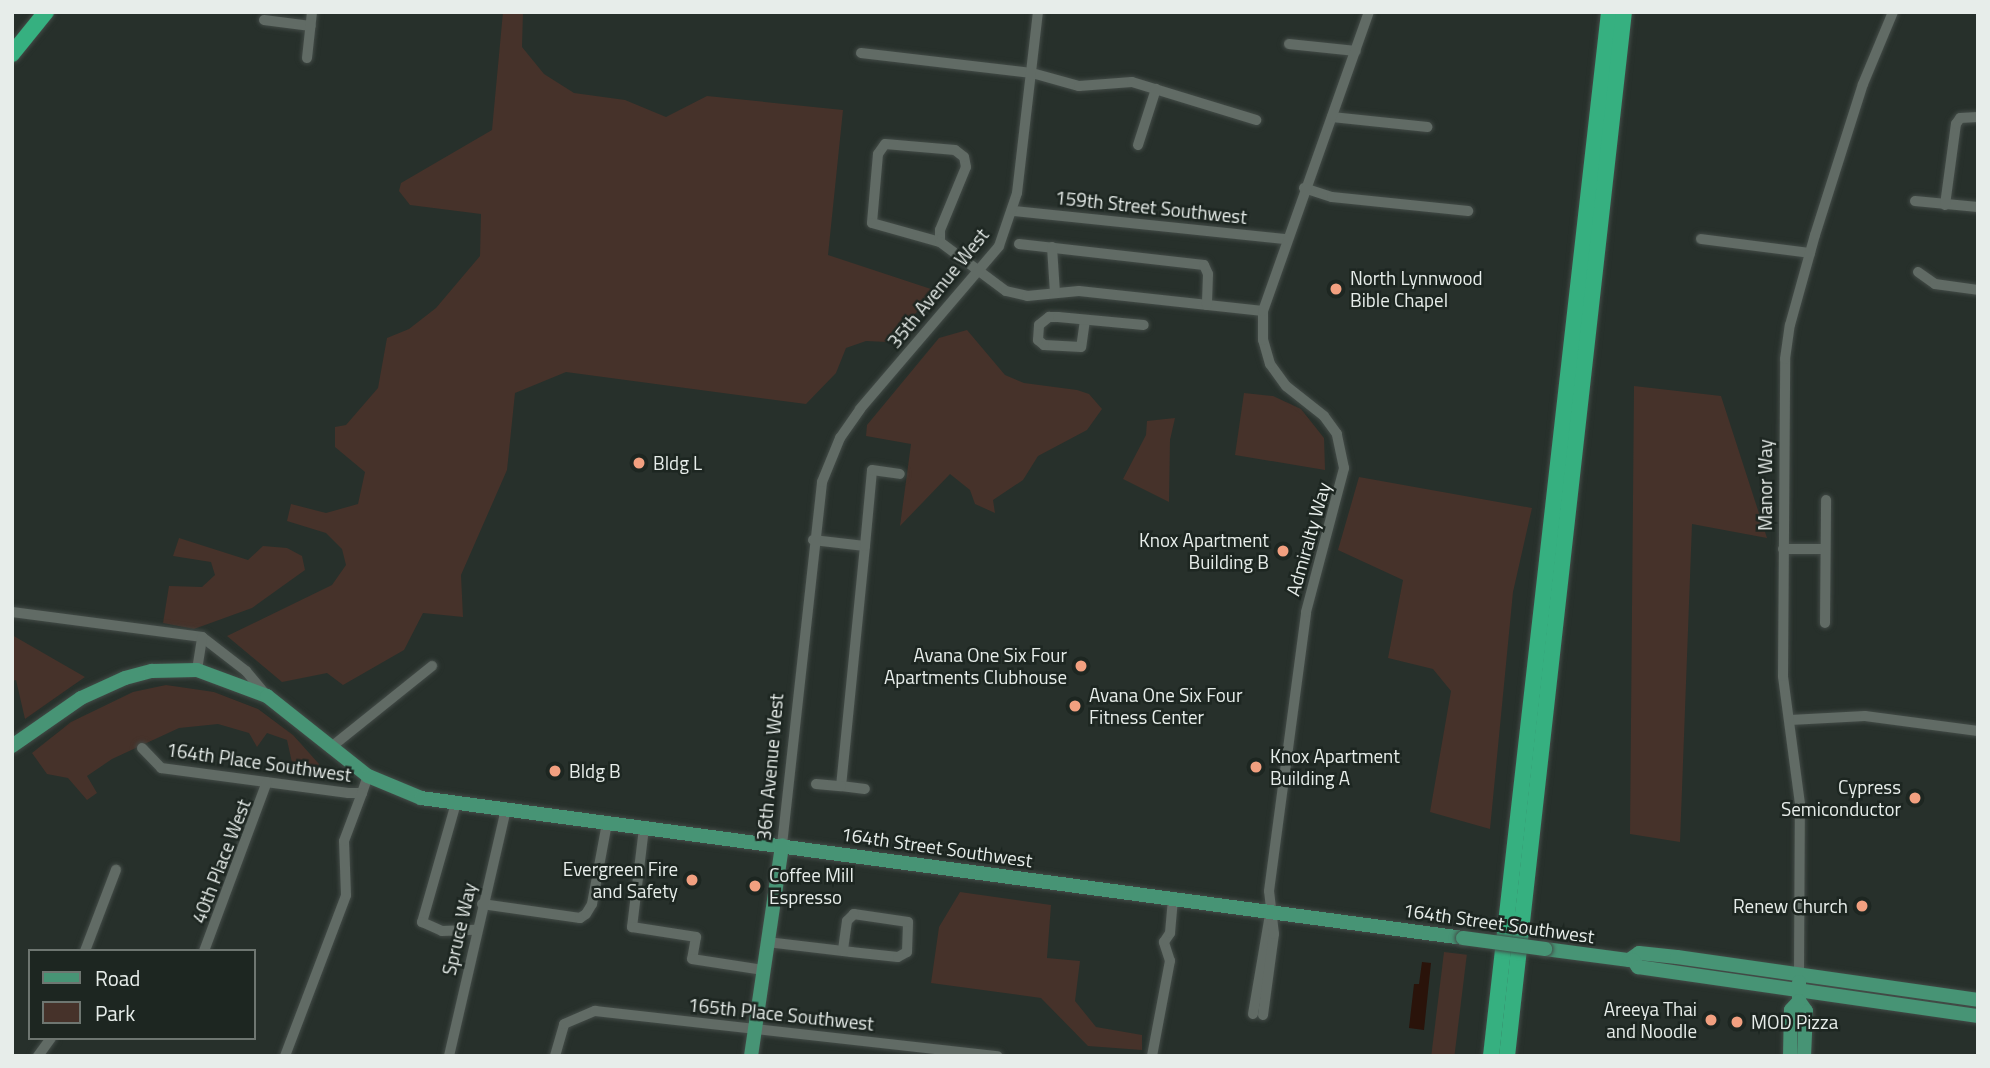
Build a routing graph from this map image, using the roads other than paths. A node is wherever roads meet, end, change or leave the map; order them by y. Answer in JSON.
{"nodes":[{"id":1,"x":46,"y":12,"type":"edge"},
{"id":2,"x":312,"y":12,"type":"edge"},
{"id":3,"x":1038,"y":12,"type":"edge"},
{"id":4,"x":1370,"y":12,"type":"edge"},
{"id":5,"x":1609,"y":12,"type":"edge"},
{"id":6,"x":1624,"y":12,"type":"edge"},
{"id":7,"x":1893,"y":12,"type":"edge"},
{"id":8,"x":264,"y":20,"type":"dead end"},
{"id":9,"x":311,"y":26,"type":"junction"},
{"id":10,"x":1289,"y":44,"type":"dead end"},
{"id":11,"x":1356,"y":51,"type":"junction"},
{"id":12,"x":861,"y":53,"type":"dead end"},
{"id":13,"x":12,"y":54,"type":"edge"},
{"id":14,"x":307,"y":58,"type":"dead end"},
{"id":15,"x":1032,"y":73,"type":"junction"},
{"id":16,"x":1156,"y":89,"type":"junction"},
{"id":17,"x":1332,"y":117,"type":"junction"},
{"id":18,"x":1978,"y":117,"type":"edge"},
{"id":19,"x":1256,"y":120,"type":"dead end"},
{"id":20,"x":1427,"y":127,"type":"dead end"},
{"id":21,"x":1138,"y":145,"type":"dead end"},
{"id":22,"x":1304,"y":188,"type":"junction"},
{"id":23,"x":1915,"y":201,"type":"dead end"},
{"id":24,"x":1945,"y":205,"type":"junction"},
{"id":25,"x":1978,"y":207,"type":"edge"},
{"id":26,"x":1014,"y":211,"type":"junction"},
{"id":27,"x":1468,"y":211,"type":"dead end"},
{"id":28,"x":1285,"y":239,"type":"junction"},
{"id":29,"x":1701,"y":239,"type":"dead end"},
{"id":30,"x":940,"y":242,"type":"junction"},
{"id":31,"x":1019,"y":244,"type":"dead end"},
{"id":32,"x":1052,"y":247,"type":"junction"},
{"id":33,"x":1810,"y":253,"type":"junction"},
{"id":34,"x":980,"y":270,"type":"junction"},
{"id":35,"x":1918,"y":272,"type":"dead end"},
{"id":36,"x":1978,"y":290,"type":"edge"},
{"id":37,"x":1055,"y":293,"type":"junction"},
{"id":38,"x":1207,"y":305,"type":"junction"},
{"id":39,"x":1263,"y":312,"type":"junction"},
{"id":40,"x":1085,"y":320,"type":"junction"},
{"id":41,"x":1144,"y":326,"type":"dead end"},
{"id":42,"x":900,"y":474,"type":"dead end"},
{"id":43,"x":822,"y":482,"type":"joint"},
{"id":44,"x":1826,"y":500,"type":"dead end"},
{"id":45,"x":813,"y":540,"type":"junction"},
{"id":46,"x":865,"y":545,"type":"junction"},
{"id":47,"x":1783,"y":549,"type":"junction"},
{"id":48,"x":1825,"y":549,"type":"junction"},
{"id":49,"x":12,"y":612,"type":"edge"},
{"id":50,"x":1825,"y":623,"type":"dead end"},
{"id":51,"x":202,"y":637,"type":"junction"},
{"id":52,"x":432,"y":666,"type":"dead end"},
{"id":53,"x":197,"y":670,"type":"junction"},
{"id":54,"x":267,"y":696,"type":"junction"},
{"id":55,"x":1790,"y":720,"type":"junction"},
{"id":56,"x":1978,"y":731,"type":"edge"},
{"id":57,"x":12,"y":746,"type":"edge"},
{"id":58,"x":142,"y":748,"type":"dead end"},
{"id":59,"x":330,"y":748,"type":"junction"},
{"id":60,"x":368,"y":776,"type":"junction"},
{"id":61,"x":267,"y":782,"type":"junction"},
{"id":62,"x":816,"y":785,"type":"dead end"},
{"id":63,"x":841,"y":786,"type":"junction"},
{"id":64,"x":865,"y":789,"type":"dead end"},
{"id":65,"x":362,"y":793,"type":"junction"},
{"id":66,"x":456,"y":803,"type":"junction"},
{"id":67,"x":506,"y":810,"type":"junction"},
{"id":68,"x":607,"y":823,"type":"junction"},
{"id":69,"x":644,"y":828,"type":"junction"},
{"id":70,"x":782,"y":845,"type":"junction"},
{"id":71,"x":116,"y":870,"type":"dead end"},
{"id":72,"x":1173,"y":899,"type":"junction"},
{"id":73,"x":482,"y":904,"type":"junction"},
{"id":74,"x":1272,"y":912,"type":"junction"},
{"id":75,"x":475,"y":930,"type":"junction"},
{"id":76,"x":767,"y":942,"type":"junction"},
{"id":77,"x":86,"y":949,"type":"edge"},
{"id":78,"x":205,"y":949,"type":"edge"},
{"id":79,"x":843,"y":951,"type":"junction"},
{"id":80,"x":763,"y":970,"type":"junction"},
{"id":81,"x":1799,"y":987,"type":"junction"},
{"id":82,"x":1978,"y":1000,"type":"edge"},
{"id":83,"x":1258,"y":1014,"type":"dead end"},
{"id":84,"x":1978,"y":1016,"type":"edge"},
{"id":85,"x":754,"y":1029,"type":"junction"},
{"id":86,"x":50,"y":1040,"type":"edge"},
{"id":87,"x":922,"y":1051,"type":"edge"},
{"id":88,"x":38,"y":1056,"type":"edge"},
{"id":89,"x":285,"y":1056,"type":"edge"},
{"id":90,"x":449,"y":1056,"type":"edge"},
{"id":91,"x":555,"y":1056,"type":"edge"},
{"id":92,"x":751,"y":1056,"type":"edge"},
{"id":93,"x":997,"y":1056,"type":"edge"},
{"id":94,"x":1152,"y":1056,"type":"edge"},
{"id":95,"x":1491,"y":1056,"type":"edge"},
{"id":96,"x":1507,"y":1056,"type":"edge"},
{"id":97,"x":1790,"y":1056,"type":"edge"},
{"id":98,"x":1804,"y":1056,"type":"edge"}],
"edges":[{"from":1,"to":13,"type":"highway"},
{"from":2,"to":9,"type":"street"},
{"from":3,"to":15,"type":"street","name":"35th Avenue West"},
{"from":4,"to":11,"type":"street","name":"Admiralty Way"},
{"from":5,"to":95,"type":"highway"},
{"from":6,"to":96,"type":"highway"},
{"from":7,"to":33,"type":"street","name":"Manor Way"},
{"from":8,"to":9,"type":"street"},
{"from":9,"to":14,"type":"street"},
{"from":10,"to":11,"type":"street"},
{"from":11,"to":17,"type":"street","name":"Admiralty Way"},
{"from":12,"to":15,"type":"street"},
{"from":15,"to":16,"type":"street"},
{"from":15,"to":26,"type":"street","name":"35th Avenue West"},
{"from":16,"to":19,"type":"street"},
{"from":16,"to":21,"type":"street"},
{"from":17,"to":20,"type":"street"},
{"from":17,"to":22,"type":"street","name":"Admiralty Way"},
{"from":18,"to":24,"type":"street"},
{"from":22,"to":27,"type":"street"},
{"from":22,"to":28,"type":"street","name":"Admiralty Way"},
{"from":23,"to":24,"type":"street"},
{"from":24,"to":25,"type":"street"},
{"from":26,"to":28,"type":"street","name":"159th Street Southwest"},
{"from":26,"to":34,"type":"street","name":"35th Avenue West"},
{"from":28,"to":39,"type":"street","name":"Admiralty Way"},
{"from":29,"to":33,"type":"street"},
{"from":30,"to":30,"type":"street"},
{"from":30,"to":34,"type":"street"},
{"from":31,"to":32,"type":"street"},
{"from":32,"to":37,"type":"street"},
{"from":32,"to":38,"type":"street"},
{"from":33,"to":47,"type":"street","name":"Manor Way"},
{"from":34,"to":37,"type":"street"},
{"from":34,"to":43,"type":"street","name":"35th Avenue West"},
{"from":35,"to":36,"type":"street"},
{"from":37,"to":38,"type":"street"},
{"from":38,"to":39,"type":"street"},
{"from":39,"to":74,"type":"street","name":"Admiralty Way"},
{"from":40,"to":40,"type":"street"},
{"from":40,"to":41,"type":"street"},
{"from":42,"to":46,"type":"street"},
{"from":43,"to":45,"type":"street","name":"36th Avenue West"},
{"from":44,"to":48,"type":"street"},
{"from":45,"to":46,"type":"street"},
{"from":45,"to":70,"type":"street","name":"36th Avenue West"},
{"from":46,"to":63,"type":"street"},
{"from":47,"to":48,"type":"street"},
{"from":47,"to":55,"type":"street","name":"Manor Way"},
{"from":48,"to":50,"type":"street"},
{"from":49,"to":51,"type":"street"},
{"from":51,"to":53,"type":"street"},
{"from":51,"to":54,"type":"street"},
{"from":52,"to":59,"type":"street"},
{"from":53,"to":54,"type":"main road","name":"164th Street Southwest"},
{"from":53,"to":57,"type":"main road"},
{"from":54,"to":59,"type":"main road","name":"164th Street Southwest"},
{"from":55,"to":56,"type":"street"},
{"from":55,"to":81,"type":"street","name":"Manor Way"},
{"from":58,"to":61,"type":"street","name":"164th Place Southwest"},
{"from":59,"to":60,"type":"main road","name":"164th Street Southwest"},
{"from":60,"to":65,"type":"street","name":"164th Place Southwest"},
{"from":60,"to":66,"type":"main road","name":"164th Street Southwest"},
{"from":61,"to":65,"type":"street","name":"164th Place Southwest"},
{"from":61,"to":78,"type":"street","name":"40th Place West"},
{"from":62,"to":63,"type":"street"},
{"from":63,"to":64,"type":"street"},
{"from":65,"to":89,"type":"street"},
{"from":66,"to":67,"type":"main road","name":"164th Street Southwest"},
{"from":66,"to":75,"type":"street"},
{"from":67,"to":68,"type":"main road","name":"164th Street Southwest"},
{"from":67,"to":73,"type":"street","name":"Spruce Way"},
{"from":68,"to":69,"type":"main road","name":"164th Street Southwest"},
{"from":68,"to":73,"type":"street"},
{"from":69,"to":70,"type":"main road","name":"164th Street Southwest"},
{"from":69,"to":80,"type":"street"},
{"from":70,"to":72,"type":"main road","name":"164th Street Southwest"},
{"from":70,"to":76,"type":"main road","name":"36th Avenue West"},
{"from":71,"to":77,"type":"street"},
{"from":72,"to":74,"type":"main road","name":"164th Street Southwest"},
{"from":72,"to":94,"type":"street"},
{"from":73,"to":75,"type":"street","name":"Spruce Way"},
{"from":74,"to":81,"type":"main road","name":"164th Street Southwest","bridge":true},
{"from":74,"to":83,"type":"street","name":"Admiralty Way"},
{"from":75,"to":90,"type":"street","name":"Spruce Way"},
{"from":76,"to":79,"type":"street"},
{"from":76,"to":80,"type":"main road","name":"36th Avenue West"},
{"from":79,"to":79,"type":"street"},
{"from":80,"to":85,"type":"main road","name":"36th Avenue West"},
{"from":81,"to":82,"type":"main road","name":"164th Street Southwest"},
{"from":81,"to":84,"type":"main road","name":"164th Street Southwest"},
{"from":81,"to":97,"type":"main road"},
{"from":81,"to":98,"type":"main road"},
{"from":85,"to":87,"type":"street","name":"165th Place Southwest"},
{"from":85,"to":91,"type":"street","name":"165th Place Southwest"},
{"from":85,"to":92,"type":"main road","name":"36th Avenue West"},
{"from":86,"to":88,"type":"street"},
{"from":87,"to":93,"type":"street","name":"165th Place Southwest"}]}
